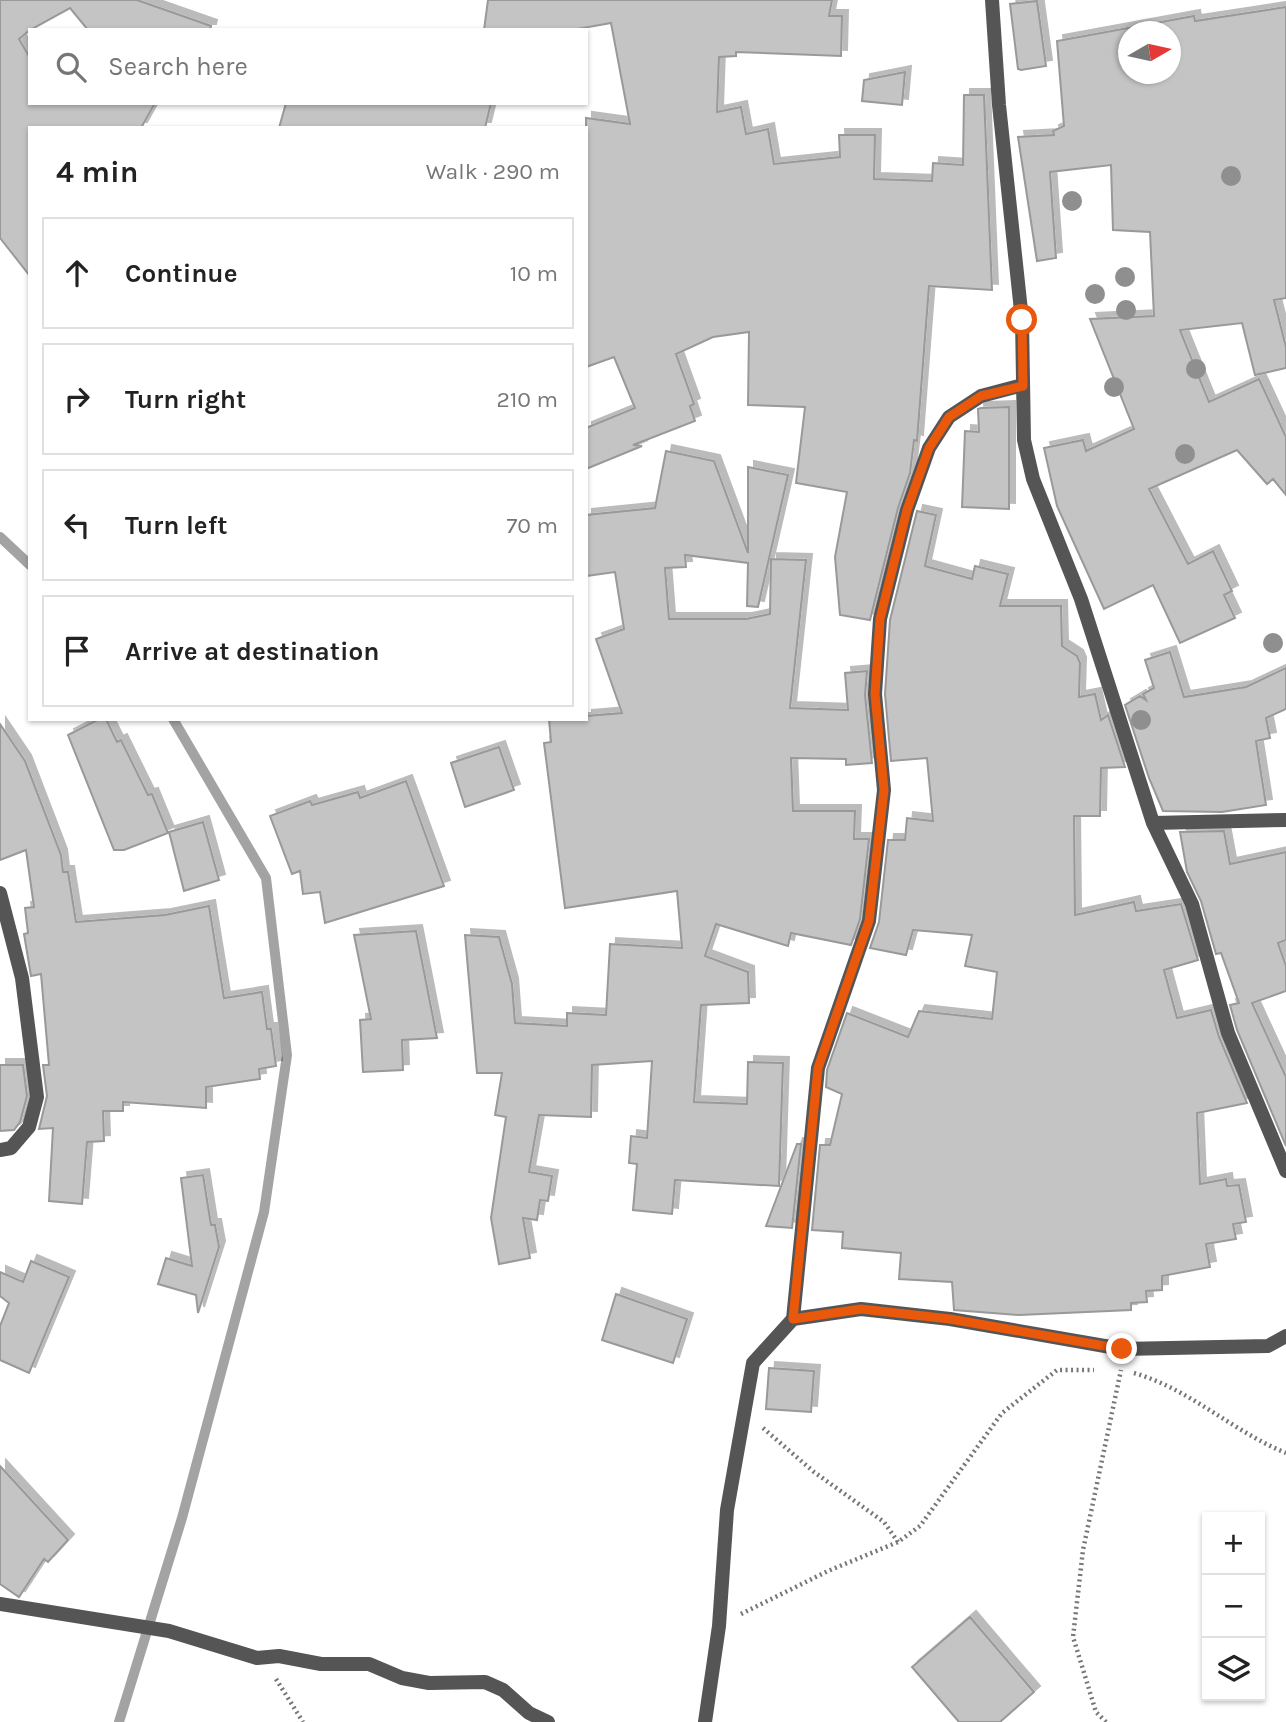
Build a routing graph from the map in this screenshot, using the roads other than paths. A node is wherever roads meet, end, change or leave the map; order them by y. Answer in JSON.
{"nodes":[{"id":1,"x":992,"y":0,"type":"edge"},
{"id":2,"x":1023,"y":386,"type":"junction"},
{"id":3,"x":1286,"y":820,"type":"edge"},
{"id":4,"x":1153,"y":823,"type":"junction"},
{"id":5,"x":0,"y":893,"type":"edge"},
{"id":6,"x":0,"y":1150,"type":"edge"},
{"id":7,"x":1286,"y":1171,"type":"edge"},
{"id":8,"x":793,"y":1319,"type":"junction"},
{"id":9,"x":1286,"y":1336,"type":"edge"},
{"id":10,"x":0,"y":1605,"type":"edge"},
{"id":11,"x":548,"y":1722,"type":"edge"},
{"id":12,"x":705,"y":1722,"type":"edge"}],
"edges":[{"from":1,"to":2,"type":"street"},
{"from":2,"to":4,"type":"street"},
{"from":2,"to":8,"type":"street"},
{"from":3,"to":4,"type":"street"},
{"from":4,"to":7,"type":"street"},
{"from":5,"to":6,"type":"street"},
{"from":8,"to":9,"type":"street"},
{"from":8,"to":12,"type":"street"},
{"from":10,"to":11,"type":"street"}]}
